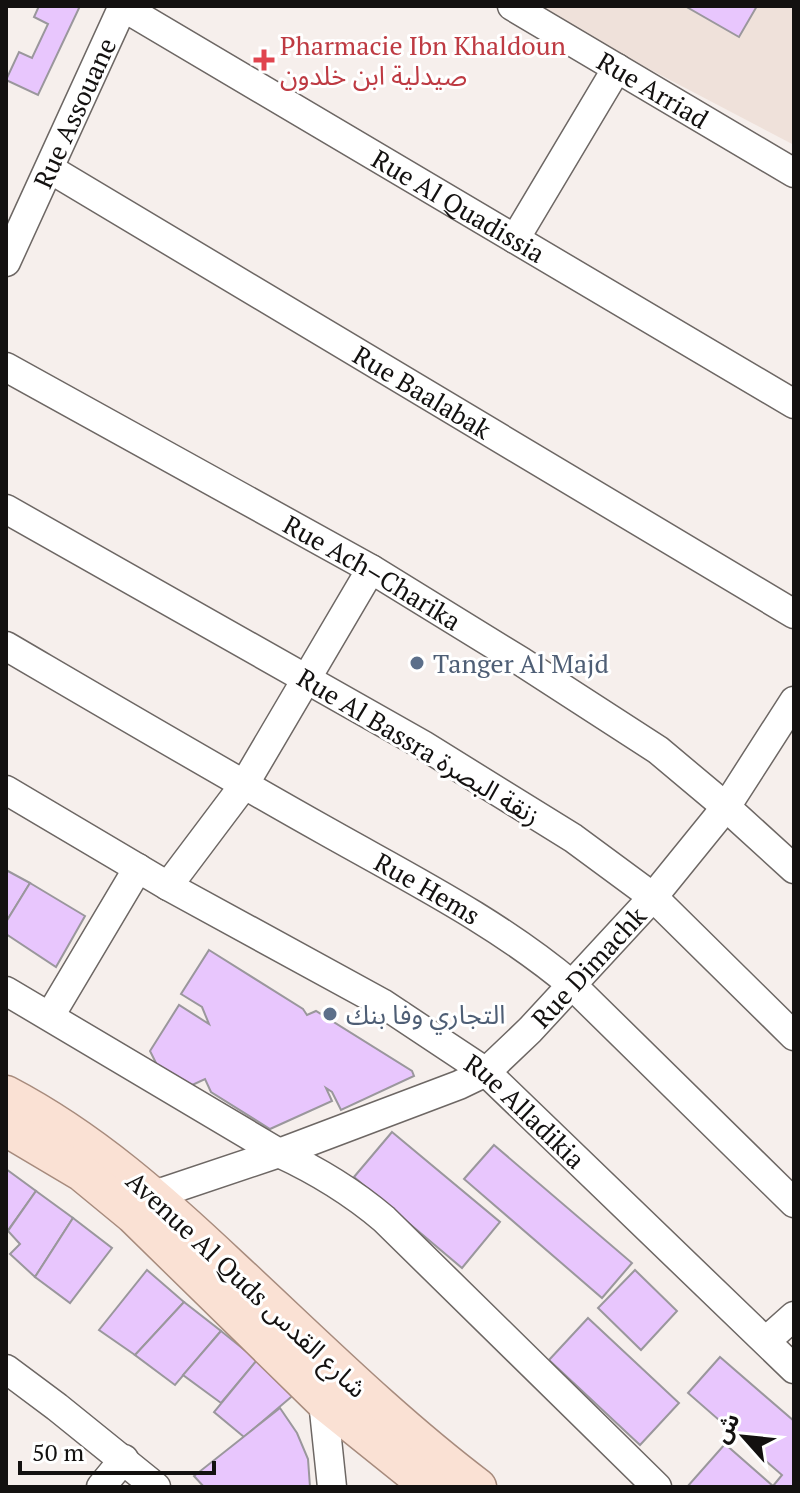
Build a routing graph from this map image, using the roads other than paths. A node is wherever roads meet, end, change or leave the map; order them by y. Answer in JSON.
{"nodes":[{"id":1,"x":123,"y":6,"type":"edge"},
{"id":2,"x":512,"y":6,"type":"edge"},
{"id":3,"x":617,"y":68,"type":"junction"},
{"id":4,"x":50,"y":169,"type":"junction"},
{"id":5,"x":794,"y":173,"type":"edge"},
{"id":6,"x":515,"y":239,"type":"junction"},
{"id":7,"x":6,"y":262,"type":"edge"},
{"id":8,"x":6,"y":367,"type":"edge"},
{"id":9,"x":794,"y":404,"type":"edge"},
{"id":10,"x":6,"y":509,"type":"edge"},
{"id":11,"x":371,"y":569,"type":"junction"},
{"id":12,"x":794,"y":614,"type":"edge"},
{"id":13,"x":6,"y":646,"type":"edge"},
{"id":14,"x":307,"y":679,"type":"junction"},
{"id":15,"x":794,"y":701,"type":"edge"},
{"id":16,"x":244,"y":785,"type":"junction"},
{"id":17,"x":6,"y":790,"type":"edge"},
{"id":18,"x":726,"y":807,"type":"junction"},
{"id":19,"x":138,"y":868,"type":"junction"},
{"id":20,"x":794,"y":869,"type":"edge"},
{"id":21,"x":168,"y":886,"type":"junction"},
{"id":22,"x":653,"y":897,"type":"junction"},
{"id":23,"x":572,"y":985,"type":"junction"},
{"id":24,"x":6,"y":991,"type":"edge"},
{"id":25,"x":50,"y":1016,"type":"junction"},
{"id":26,"x":794,"y":1036,"type":"edge"},
{"id":27,"x":486,"y":1072,"type":"junction"},
{"id":28,"x":6,"y":1094,"type":"edge"},
{"id":29,"x":6,"y":1128,"type":"edge"},
{"id":30,"x":279,"y":1153,"type":"junction"},
{"id":31,"x":794,"y":1203,"type":"edge"},
{"id":32,"x":144,"y":1205,"type":"junction"},
{"id":33,"x":794,"y":1316,"type":"edge"},
{"id":34,"x":766,"y":1341,"type":"junction"},
{"id":35,"x":6,"y":1369,"type":"edge"},
{"id":36,"x":794,"y":1369,"type":"edge"},
{"id":37,"x":323,"y":1401,"type":"junction"},
{"id":38,"x":124,"y":1459,"type":"junction"},
{"id":39,"x":101,"y":1487,"type":"edge"},
{"id":40,"x":156,"y":1487,"type":"edge"},
{"id":41,"x":332,"y":1487,"type":"edge"},
{"id":42,"x":430,"y":1487,"type":"edge"},
{"id":43,"x":478,"y":1487,"type":"edge"},
{"id":44,"x":657,"y":1487,"type":"edge"}],
"edges":[{"from":1,"to":4,"type":"street","name":"Rue Assouane"},
{"from":1,"to":6,"type":"street","name":"Rue Al Quadissia"},
{"from":2,"to":3,"type":"street","name":"Rue Arriad"},
{"from":3,"to":5,"type":"street","name":"Rue Arriad"},
{"from":3,"to":6,"type":"street"},
{"from":4,"to":7,"type":"street","name":"Rue Assouane"},
{"from":4,"to":12,"type":"street","name":"Rue Baalabak"},
{"from":6,"to":9,"type":"street","name":"Rue Al Quadissia"},
{"from":8,"to":11,"type":"street","name":"Rue Ach–Charika"},
{"from":10,"to":14,"type":"street","name":"Rue Al Bassra زنقة البصرة"},
{"from":11,"to":14,"type":"street"},
{"from":11,"to":18,"type":"street","name":"Rue Ach–Charika"},
{"from":13,"to":16,"type":"street","name":"Rue Hems"},
{"from":14,"to":16,"type":"street"},
{"from":14,"to":22,"type":"street","name":"Rue Al Bassra زنقة البصرة"},
{"from":15,"to":18,"type":"street","name":"Rue Dimachk"},
{"from":16,"to":21,"type":"street"},
{"from":16,"to":23,"type":"street","name":"Rue Hems"},
{"from":17,"to":19,"type":"street","name":"Rue Alladikia"},
{"from":18,"to":20,"type":"street","name":"Rue Ach–Charika"},
{"from":18,"to":22,"type":"street","name":"Rue Dimachk"},
{"from":19,"to":21,"type":"street","name":"Rue Alladikia"},
{"from":19,"to":25,"type":"street"},
{"from":21,"to":27,"type":"street","name":"Rue Alladikia"},
{"from":22,"to":23,"type":"street","name":"Rue Dimachk"},
{"from":22,"to":26,"type":"street","name":"Rue Al Bassra زنقة البصرة"},
{"from":23,"to":27,"type":"street","name":"Rue Dimachk"},
{"from":23,"to":31,"type":"street","name":"Rue Hems"},
{"from":24,"to":25,"type":"street"},
{"from":25,"to":30,"type":"street"},
{"from":27,"to":30,"type":"street","name":"Rue Dimachk"},
{"from":27,"to":34,"type":"street","name":"Rue Alladikia"},
{"from":28,"to":32,"type":"main road","name":"Avenue Al Quds شارع القدس"},
{"from":29,"to":32,"type":"main road","name":"Avenue Al Quds شارع القدس"},
{"from":30,"to":32,"type":"street","name":"Rue Dimachk"},
{"from":30,"to":44,"type":"street"},
{"from":32,"to":37,"type":"main road","name":"Avenue Al Quds شارع القدس"},
{"from":32,"to":43,"type":"main road","name":"Avenue Al Quds شارع القدس"},
{"from":33,"to":34,"type":"street"},
{"from":34,"to":36,"type":"street","name":"Rue Alladikia"},
{"from":35,"to":38,"type":"street"},
{"from":37,"to":41,"type":"street"},
{"from":37,"to":42,"type":"main road","name":"Avenue Al Quds شارع القدس"},
{"from":38,"to":39,"type":"street"},
{"from":38,"to":40,"type":"street"}]}
